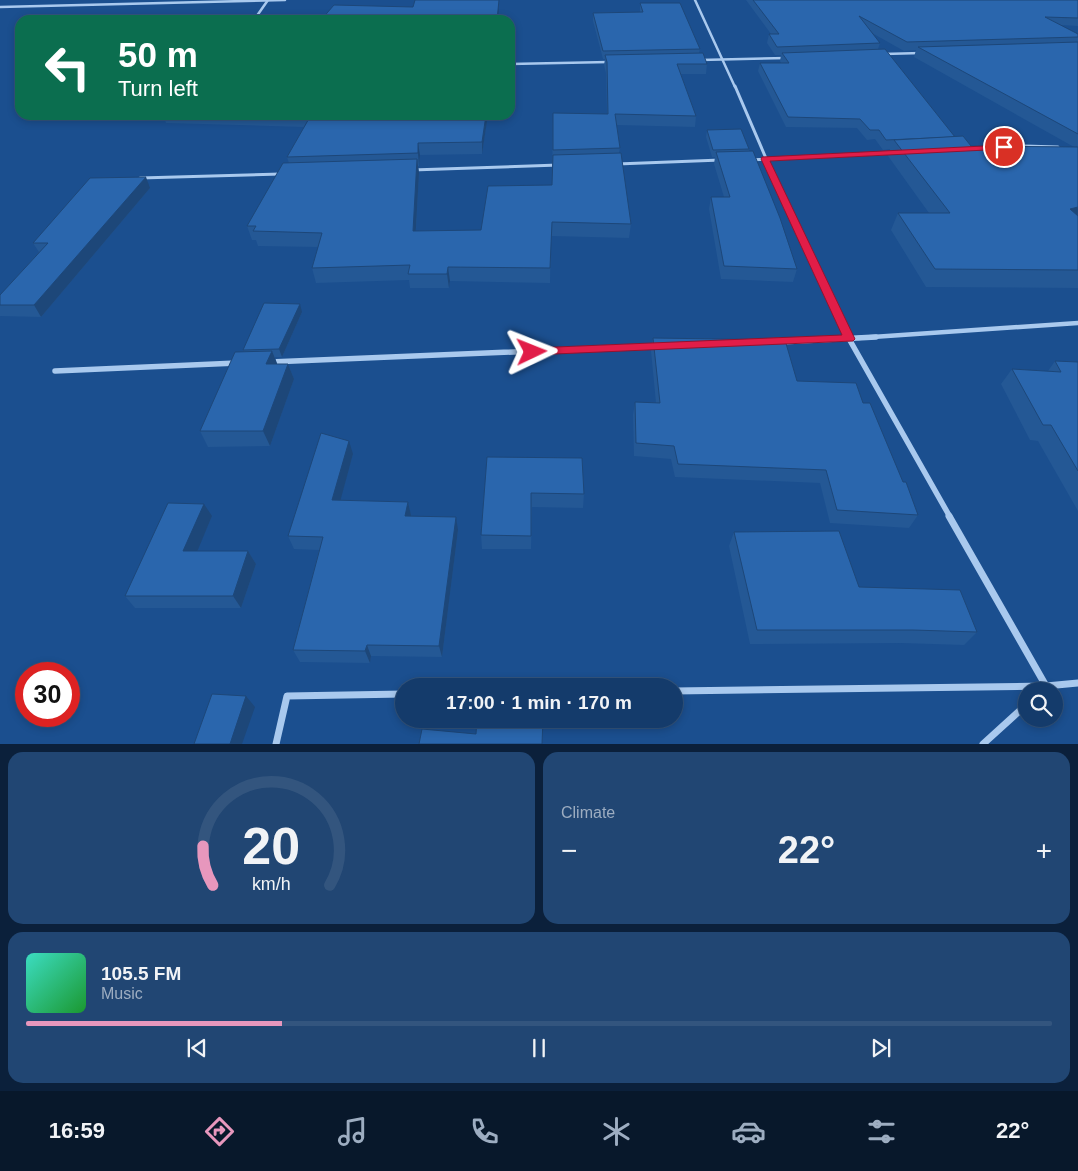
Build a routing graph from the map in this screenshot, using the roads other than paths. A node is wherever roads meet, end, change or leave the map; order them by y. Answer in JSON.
{"nodes":[{"id":1,"x":268,"y":0,"type":"edge"},
{"id":2,"x":285,"y":0,"type":"edge"},
{"id":3,"x":695,"y":0,"type":"edge"},
{"id":4,"x":0,"y":7,"type":"edge"},
{"id":5,"x":258,"y":15,"type":"edge"},
{"id":6,"x":930,"y":53,"type":"edge"},
{"id":7,"x":881,"y":54,"type":"edge"},
{"id":8,"x":793,"y":57,"type":"edge"},
{"id":9,"x":695,"y":60,"type":"edge"},
{"id":10,"x":724,"y":60,"type":"junction"},
{"id":11,"x":617,"y":62,"type":"edge"},
{"id":12,"x":515,"y":64,"type":"edge"},
{"id":13,"x":1014,"y":147,"type":"edge"},
{"id":14,"x":1060,"y":147,"type":"edge"},
{"id":15,"x":904,"y":152,"type":"edge"},
{"id":16,"x":765,"y":159,"type":"junction"},
{"id":17,"x":725,"y":160,"type":"edge"},
{"id":18,"x":745,"y":160,"type":"edge"},
{"id":19,"x":615,"y":164,"type":"edge"},
{"id":20,"x":566,"y":165,"type":"edge"},
{"id":21,"x":406,"y":170,"type":"edge"},
{"id":22,"x":286,"y":174,"type":"edge"},
{"id":23,"x":137,"y":178,"type":"edge"},
{"id":24,"x":1078,"y":323,"type":"edge"},
{"id":25,"x":849,"y":339,"type":"junction"},
{"id":26,"x":770,"y":342,"type":"edge"},
{"id":27,"x":661,"y":346,"type":"edge"},
{"id":28,"x":264,"y":362,"type":"edge"},
{"id":29,"x":244,"y":363,"type":"edge"},
{"id":30,"x":55,"y":370,"type":"dead end"},
{"id":31,"x":1040,"y":682,"type":"edge"},
{"id":32,"x":1078,"y":683,"type":"edge"},
{"id":33,"x":1063,"y":686,"type":"edge"},
{"id":34,"x":1018,"y":689,"type":"edge"},
{"id":35,"x":683,"y":691,"type":"edge"},
{"id":36,"x":395,"y":694,"type":"edge"},
{"id":37,"x":1018,"y":711,"type":"edge"},
{"id":38,"x":276,"y":744,"type":"edge"},
{"id":39,"x":983,"y":744,"type":"edge"}],
"edges":[{"from":1,"to":2,"type":"street"},
{"from":1,"to":4,"type":"street"},
{"from":1,"to":5,"type":"street"},
{"from":3,"to":10,"type":"street"},
{"from":6,"to":7,"type":"street"},
{"from":8,"to":10,"type":"street"},
{"from":9,"to":10,"type":"street"},
{"from":10,"to":16,"type":"street"},
{"from":11,"to":12,"type":"street"},
{"from":13,"to":14,"type":"street"},
{"from":15,"to":16,"type":"street"},
{"from":16,"to":18,"type":"street"},
{"from":16,"to":25,"type":"street"},
{"from":17,"to":19,"type":"street"},
{"from":20,"to":21,"type":"street"},
{"from":22,"to":23,"type":"street"},
{"from":24,"to":25,"type":"street"},
{"from":25,"to":26,"type":"street"},
{"from":25,"to":31,"type":"street"},
{"from":27,"to":28,"type":"street"},
{"from":29,"to":30,"type":"street"},
{"from":32,"to":33,"type":"street"},
{"from":34,"to":35,"type":"street"},
{"from":36,"to":38,"type":"street"},
{"from":37,"to":39,"type":"street"}]}
